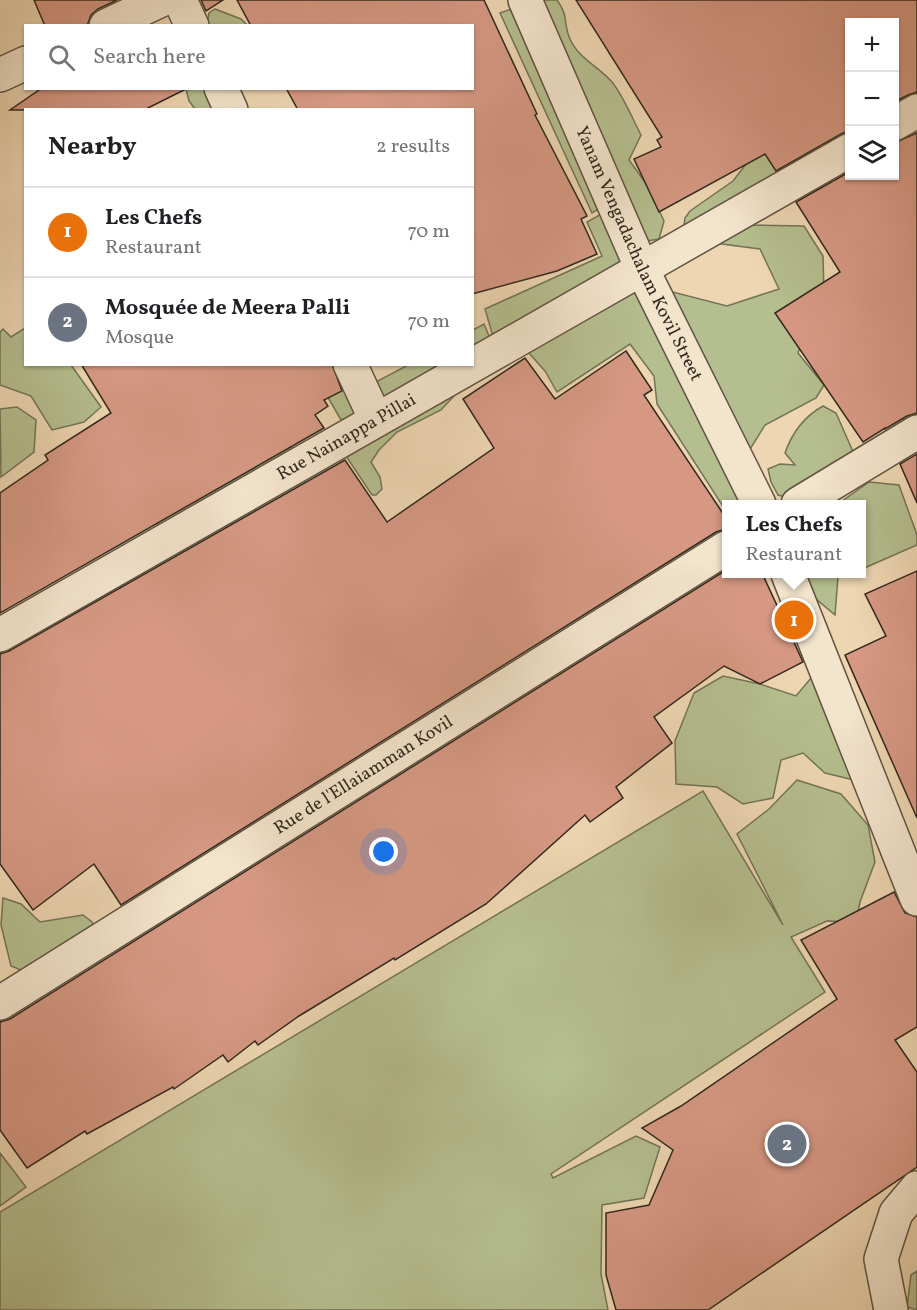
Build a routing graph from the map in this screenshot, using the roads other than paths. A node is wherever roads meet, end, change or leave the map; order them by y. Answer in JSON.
{"nodes":[{"id":1,"x":161,"y":0,"type":"edge"},
{"id":2,"x":180,"y":0,"type":"edge"},
{"id":3,"x":525,"y":0,"type":"edge"},
{"id":4,"x":110,"y":24,"type":"edge"},
{"id":5,"x":191,"y":24,"type":"edge"},
{"id":6,"x":24,"y":64,"type":"edge"},
{"id":7,"x":0,"y":75,"type":"edge"},
{"id":8,"x":222,"y":90,"type":"edge"},
{"id":9,"x":230,"y":108,"type":"edge"},
{"id":10,"x":917,"y":111,"type":"edge"},
{"id":11,"x":899,"y":121,"type":"edge"},
{"id":12,"x":845,"y":152,"type":"edge"},
{"id":13,"x":642,"y":269,"type":"junction"},
{"id":14,"x":474,"y":364,"type":"edge"},
{"id":15,"x":351,"y":366,"type":"edge"},
{"id":16,"x":471,"y":366,"type":"edge"},
{"id":17,"x":376,"y":420,"type":"junction"},
{"id":18,"x":917,"y":432,"type":"edge"},
{"id":19,"x":757,"y":500,"type":"edge"},
{"id":20,"x":805,"y":500,"type":"edge"},
{"id":21,"x":722,"y":551,"type":"edge"},
{"id":22,"x":790,"y":578,"type":"edge"},
{"id":23,"x":0,"y":635,"type":"edge"},
{"id":24,"x":917,"y":900,"type":"edge"},
{"id":25,"x":0,"y":1003,"type":"edge"},
{"id":26,"x":917,"y":1188,"type":"edge"},
{"id":27,"x":891,"y":1310,"type":"edge"}],
"edges":[{"from":1,"to":4,"type":"street"},
{"from":2,"to":5,"type":"street"},
{"from":3,"to":13,"type":"street","name":"Yanam Vengadachalam Kovil Street"},
{"from":6,"to":7,"type":"street"},
{"from":8,"to":9,"type":"street"},
{"from":10,"to":11,"type":"street"},
{"from":12,"to":13,"type":"street","name":"Rue Nainappa Pillai"},
{"from":13,"to":14,"type":"street","name":"Rue Nainappa Pillai"},
{"from":13,"to":19,"type":"street","name":"Yanam Vengadachalam Kovil Street"},
{"from":15,"to":17,"type":"street"},
{"from":16,"to":17,"type":"street","name":"Rue Nainappa Pillai"},
{"from":17,"to":23,"type":"street","name":"Rue Nainappa Pillai"},
{"from":18,"to":20,"type":"street"},
{"from":21,"to":25,"type":"street","name":"Rue de l'Ellaiamman Kovil"},
{"from":22,"to":24,"type":"street"},
{"from":26,"to":27,"type":"street"}]}
